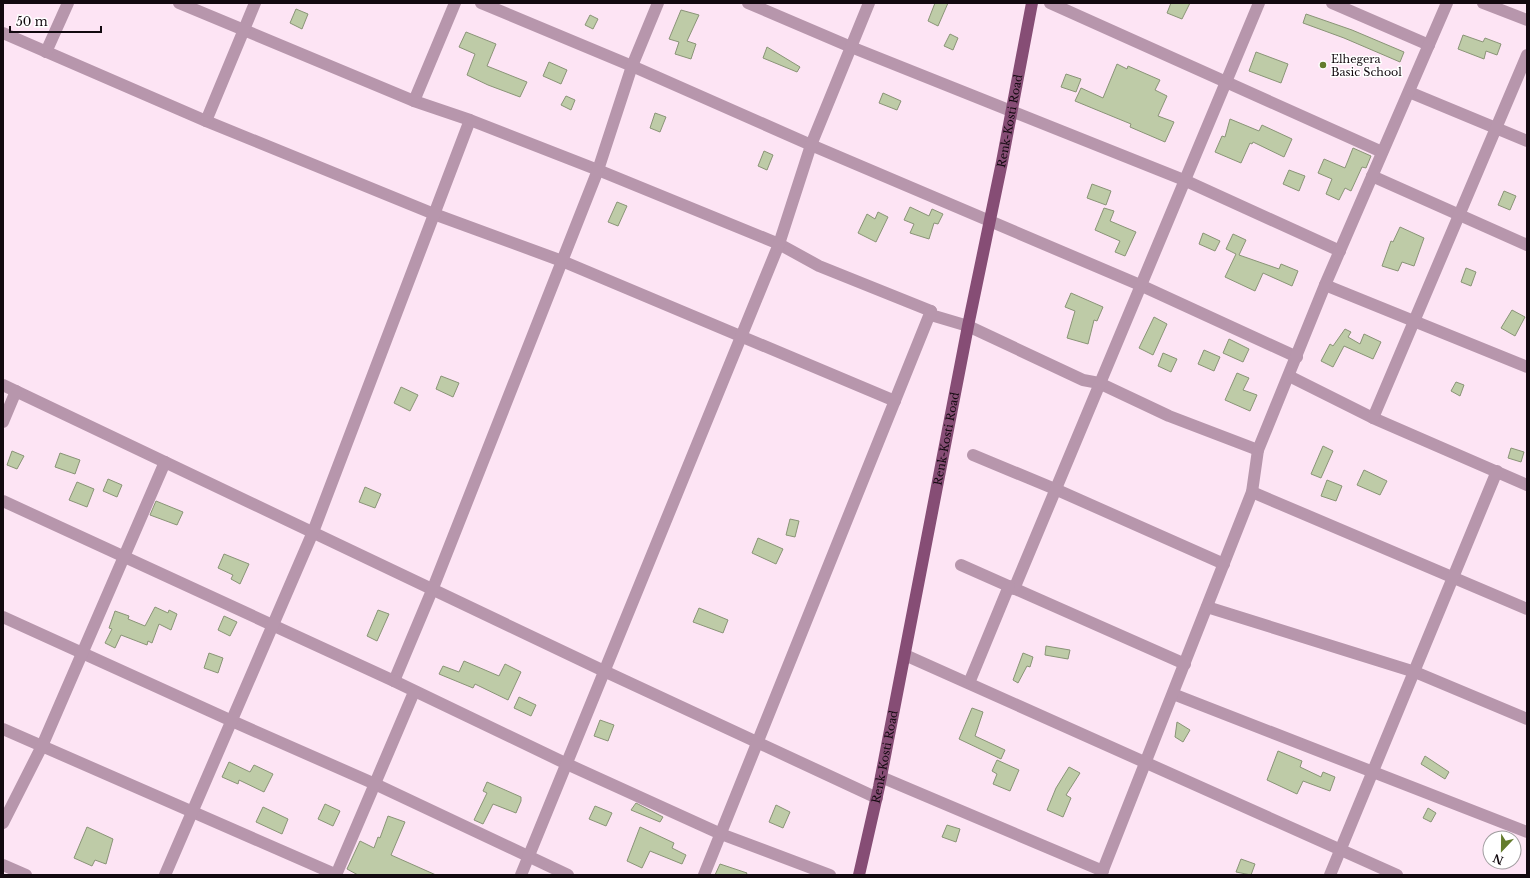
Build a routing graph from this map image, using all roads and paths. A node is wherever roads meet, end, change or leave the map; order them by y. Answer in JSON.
{"nodes":[{"id":1,"x":68,"y":3,"type":"edge"},
{"id":2,"x":179,"y":3,"type":"edge"},
{"id":3,"x":255,"y":3,"type":"edge"},
{"id":4,"x":455,"y":3,"type":"edge"},
{"id":5,"x":482,"y":3,"type":"edge"},
{"id":6,"x":658,"y":3,"type":"edge"},
{"id":7,"x":748,"y":3,"type":"edge"},
{"id":8,"x":869,"y":3,"type":"edge"},
{"id":9,"x":1032,"y":3,"type":"edge"},
{"id":10,"x":1050,"y":3,"type":"edge"},
{"id":11,"x":1259,"y":3,"type":"edge"},
{"id":12,"x":1332,"y":3,"type":"edge"},
{"id":13,"x":1447,"y":3,"type":"edge"},
{"id":14,"x":1483,"y":3,"type":"edge"},
{"id":15,"x":1527,"y":20,"type":"edge"},
{"id":16,"x":243,"y":29,"type":"junction"},
{"id":17,"x":3,"y":33,"type":"edge"},
{"id":18,"x":1429,"y":44,"type":"junction"},
{"id":19,"x":851,"y":47,"type":"junction"},
{"id":20,"x":46,"y":52,"type":"junction"},
{"id":21,"x":1527,"y":55,"type":"edge"},
{"id":22,"x":632,"y":66,"type":"junction"},
{"id":23,"x":1226,"y":81,"type":"junction"},
{"id":24,"x":1408,"y":92,"type":"junction"},
{"id":25,"x":414,"y":101,"type":"junction"},
{"id":26,"x":1012,"y":111,"type":"junction"},
{"id":27,"x":206,"y":120,"type":"junction"},
{"id":28,"x":470,"y":120,"type":"junction"},
{"id":29,"x":1496,"y":128,"type":"junction"},
{"id":30,"x":1527,"y":141,"type":"edge"},
{"id":31,"x":811,"y":145,"type":"junction"},
{"id":32,"x":1382,"y":152,"type":"junction"},
{"id":33,"x":598,"y":170,"type":"junction"},
{"id":34,"x":1372,"y":176,"type":"junction"},
{"id":35,"x":1184,"y":180,"type":"junction"},
{"id":36,"x":434,"y":214,"type":"junction"},
{"id":37,"x":1459,"y":215,"type":"junction"},
{"id":38,"x":989,"y":220,"type":"junction"},
{"id":39,"x":779,"y":244,"type":"junction"},
{"id":40,"x":1527,"y":245,"type":"edge"},
{"id":41,"x":1340,"y":251,"type":"junction"},
{"id":42,"x":562,"y":261,"type":"junction"},
{"id":43,"x":1140,"y":285,"type":"junction"},
{"id":44,"x":1325,"y":285,"type":"junction"},
{"id":45,"x":931,"y":311,"type":"junction"},
{"id":46,"x":1414,"y":321,"type":"junction"},
{"id":47,"x":968,"y":326,"type":"junction"},
{"id":48,"x":741,"y":337,"type":"junction"},
{"id":49,"x":1297,"y":357,"type":"junction"},
{"id":50,"x":1527,"y":367,"type":"edge"},
{"id":51,"x":1289,"y":376,"type":"junction"},
{"id":52,"x":1099,"y":383,"type":"junction"},
{"id":53,"x":3,"y":385,"type":"edge"},
{"id":54,"x":16,"y":391,"type":"junction"},
{"id":55,"x":895,"y":401,"type":"junction"},
{"id":56,"x":1373,"y":418,"type":"junction"},
{"id":57,"x":3,"y":422,"type":"edge"},
{"id":58,"x":1258,"y":450,"type":"junction"},
{"id":59,"x":973,"y":455,"type":"dead end"},
{"id":60,"x":165,"y":462,"type":"junction"},
{"id":61,"x":1497,"y":471,"type":"junction"},
{"id":62,"x":1527,"y":485,"type":"edge"},
{"id":63,"x":1055,"y":489,"type":"junction"},
{"id":64,"x":1252,"y":492,"type":"junction"},
{"id":65,"x":3,"y":501,"type":"edge"},
{"id":66,"x":313,"y":532,"type":"junction"},
{"id":67,"x":123,"y":557,"type":"junction"},
{"id":68,"x":1224,"y":564,"type":"junction"},
{"id":69,"x":961,"y":565,"type":"dead end"},
{"id":70,"x":1454,"y":578,"type":"junction"},
{"id":71,"x":433,"y":588,"type":"junction"},
{"id":72,"x":1012,"y":588,"type":"junction"},
{"id":73,"x":1207,"y":607,"type":"junction"},
{"id":74,"x":1527,"y":609,"type":"edge"},
{"id":75,"x":3,"y":617,"type":"edge"},
{"id":76,"x":273,"y":626,"type":"junction"},
{"id":77,"x":82,"y":653,"type":"junction"},
{"id":78,"x":905,"y":654,"type":"junction"},
{"id":79,"x":1185,"y":664,"type":"junction"},
{"id":80,"x":604,"y":671,"type":"junction"},
{"id":81,"x":1415,"y":672,"type":"junction"},
{"id":82,"x":394,"y":681,"type":"junction"},
{"id":83,"x":969,"y":683,"type":"junction"},
{"id":84,"x":414,"y":692,"type":"junction"},
{"id":85,"x":1173,"y":694,"type":"junction"},
{"id":86,"x":1527,"y":719,"type":"edge"},
{"id":87,"x":232,"y":721,"type":"junction"},
{"id":88,"x":3,"y":729,"type":"edge"},
{"id":89,"x":758,"y":743,"type":"junction"},
{"id":90,"x":42,"y":746,"type":"junction"},
{"id":91,"x":1146,"y":762,"type":"junction"},
{"id":92,"x":567,"y":764,"type":"junction"},
{"id":93,"x":1373,"y":772,"type":"junction"},
{"id":94,"x":881,"y":777,"type":"junction"},
{"id":95,"x":375,"y":784,"type":"junction"},
{"id":96,"x":877,"y":798,"type":"junction"},
{"id":97,"x":192,"y":812,"type":"junction"},
{"id":98,"x":3,"y":823,"type":"edge"},
{"id":99,"x":1527,"y":832,"type":"edge"},
{"id":100,"x":721,"y":834,"type":"junction"},
{"id":101,"x":1340,"y":850,"type":"junction"},
{"id":102,"x":528,"y":857,"type":"junction"},
{"id":103,"x":3,"y":865,"type":"edge"},
{"id":104,"x":1102,"y":873,"type":"edge"},
{"id":105,"x":26,"y":875,"type":"edge"},
{"id":106,"x":165,"y":875,"type":"edge"},
{"id":107,"x":336,"y":875,"type":"edge"},
{"id":108,"x":520,"y":875,"type":"edge"},
{"id":109,"x":568,"y":875,"type":"edge"},
{"id":110,"x":704,"y":875,"type":"edge"},
{"id":111,"x":830,"y":875,"type":"edge"},
{"id":112,"x":860,"y":875,"type":"edge"},
{"id":113,"x":1330,"y":875,"type":"edge"},
{"id":114,"x":1397,"y":875,"type":"edge"}],
"edges":[{"from":1,"to":20,"type":"street"},
{"from":2,"to":16,"type":"street"},
{"from":3,"to":16,"type":"street"},
{"from":4,"to":25,"type":"street"},
{"from":5,"to":22,"type":"street"},
{"from":6,"to":22,"type":"street"},
{"from":7,"to":19,"type":"street"},
{"from":8,"to":19,"type":"street"},
{"from":9,"to":26,"type":"main road","name":"Renk-Kosti Road"},
{"from":10,"to":23,"type":"street"},
{"from":11,"to":23,"type":"street"},
{"from":12,"to":18,"type":"street"},
{"from":13,"to":18,"type":"street"},
{"from":14,"to":15,"type":"street"},
{"from":16,"to":25,"type":"street"},
{"from":16,"to":27,"type":"street"},
{"from":17,"to":20,"type":"street"},
{"from":18,"to":24,"type":"street"},
{"from":19,"to":26,"type":"street"},
{"from":19,"to":31,"type":"street"},
{"from":20,"to":27,"type":"street"},
{"from":21,"to":29,"type":"street"},
{"from":22,"to":31,"type":"street"},
{"from":22,"to":33,"type":"street"},
{"from":23,"to":32,"type":"street"},
{"from":23,"to":35,"type":"street"},
{"from":24,"to":29,"type":"street"},
{"from":24,"to":32,"type":"street"},
{"from":25,"to":28,"type":"street"},
{"from":26,"to":35,"type":"street"},
{"from":26,"to":38,"type":"main road","name":"Renk-Kosti Road"},
{"from":27,"to":36,"type":"street"},
{"from":28,"to":33,"type":"street"},
{"from":28,"to":36,"type":"street"},
{"from":29,"to":30,"type":"street"},
{"from":29,"to":37,"type":"street"},
{"from":31,"to":38,"type":"street"},
{"from":31,"to":39,"type":"street"},
{"from":32,"to":34,"type":"street"},
{"from":33,"to":39,"type":"street"},
{"from":33,"to":42,"type":"street"},
{"from":34,"to":37,"type":"street"},
{"from":34,"to":41,"type":"street"},
{"from":35,"to":41,"type":"street"},
{"from":35,"to":43,"type":"street"},
{"from":36,"to":42,"type":"street"},
{"from":36,"to":66,"type":"street"},
{"from":37,"to":40,"type":"street"},
{"from":37,"to":46,"type":"street"},
{"from":38,"to":43,"type":"street"},
{"from":38,"to":47,"type":"main road","name":"Renk-Kosti Road"},
{"from":39,"to":45,"type":"street"},
{"from":39,"to":48,"type":"street"},
{"from":41,"to":44,"type":"street"},
{"from":42,"to":48,"type":"street"},
{"from":42,"to":71,"type":"street"},
{"from":43,"to":49,"type":"street"},
{"from":43,"to":52,"type":"street"},
{"from":44,"to":46,"type":"street"},
{"from":44,"to":49,"type":"street"},
{"from":45,"to":47,"type":"street"},
{"from":45,"to":55,"type":"street"},
{"from":46,"to":50,"type":"street"},
{"from":46,"to":56,"type":"street"},
{"from":47,"to":52,"type":"street"},
{"from":47,"to":78,"type":"main road","name":"Renk-Kosti Road"},
{"from":48,"to":55,"type":"street"},
{"from":48,"to":80,"type":"street"},
{"from":49,"to":51,"type":"street"},
{"from":51,"to":56,"type":"street"},
{"from":51,"to":58,"type":"street"},
{"from":52,"to":58,"type":"street"},
{"from":52,"to":63,"type":"street"},
{"from":53,"to":54,"type":"street"},
{"from":54,"to":57,"type":"street"},
{"from":54,"to":60,"type":"street"},
{"from":55,"to":89,"type":"street"},
{"from":56,"to":61,"type":"street"},
{"from":58,"to":64,"type":"street"},
{"from":59,"to":63,"type":"street"},
{"from":60,"to":66,"type":"street"},
{"from":60,"to":67,"type":"street"},
{"from":61,"to":62,"type":"street"},
{"from":61,"to":70,"type":"street"},
{"from":63,"to":68,"type":"street"},
{"from":63,"to":72,"type":"street"},
{"from":64,"to":68,"type":"street"},
{"from":64,"to":70,"type":"street"},
{"from":65,"to":67,"type":"street"},
{"from":66,"to":71,"type":"street"},
{"from":66,"to":76,"type":"street"},
{"from":67,"to":76,"type":"street"},
{"from":67,"to":77,"type":"street"},
{"from":68,"to":73,"type":"street"},
{"from":69,"to":72,"type":"street"},
{"from":70,"to":74,"type":"street"},
{"from":70,"to":81,"type":"street"},
{"from":71,"to":80,"type":"street"},
{"from":71,"to":82,"type":"street"},
{"from":72,"to":79,"type":"street"},
{"from":72,"to":83,"type":"street"},
{"from":73,"to":79,"type":"street"},
{"from":73,"to":81,"type":"street"},
{"from":75,"to":77,"type":"street"},
{"from":76,"to":82,"type":"street"},
{"from":76,"to":87,"type":"street"},
{"from":77,"to":87,"type":"street"},
{"from":77,"to":90,"type":"street"},
{"from":78,"to":83,"type":"street"},
{"from":78,"to":94,"type":"main road","name":"Renk-Kosti Road"},
{"from":79,"to":85,"type":"street"},
{"from":80,"to":89,"type":"street"},
{"from":80,"to":92,"type":"street"},
{"from":81,"to":86,"type":"street"},
{"from":81,"to":93,"type":"street"},
{"from":82,"to":84,"type":"street"},
{"from":83,"to":91,"type":"street"},
{"from":84,"to":92,"type":"street"},
{"from":84,"to":95,"type":"street"},
{"from":85,"to":91,"type":"street"},
{"from":85,"to":93,"type":"street"},
{"from":87,"to":95,"type":"street"},
{"from":87,"to":97,"type":"street"},
{"from":88,"to":90,"type":"street"},
{"from":89,"to":96,"type":"street"},
{"from":89,"to":100,"type":"street"},
{"from":90,"to":97,"type":"street"},
{"from":90,"to":98,"type":"street"},
{"from":91,"to":101,"type":"street"},
{"from":91,"to":104,"type":"street"},
{"from":92,"to":100,"type":"street"},
{"from":92,"to":102,"type":"street"},
{"from":93,"to":99,"type":"street"},
{"from":93,"to":101,"type":"street"},
{"from":94,"to":96,"type":"main road","name":"Renk-Kosti Road"},
{"from":94,"to":104,"type":"street"},
{"from":95,"to":102,"type":"street"},
{"from":95,"to":107,"type":"street"},
{"from":96,"to":112,"type":"main road","name":"Renk-Kosti Road"},
{"from":97,"to":106,"type":"street"},
{"from":97,"to":107,"type":"street"},
{"from":100,"to":110,"type":"street"},
{"from":100,"to":111,"type":"street"},
{"from":101,"to":113,"type":"street"},
{"from":101,"to":114,"type":"street"},
{"from":102,"to":108,"type":"street"},
{"from":102,"to":109,"type":"street"},
{"from":103,"to":105,"type":"street"}]}
